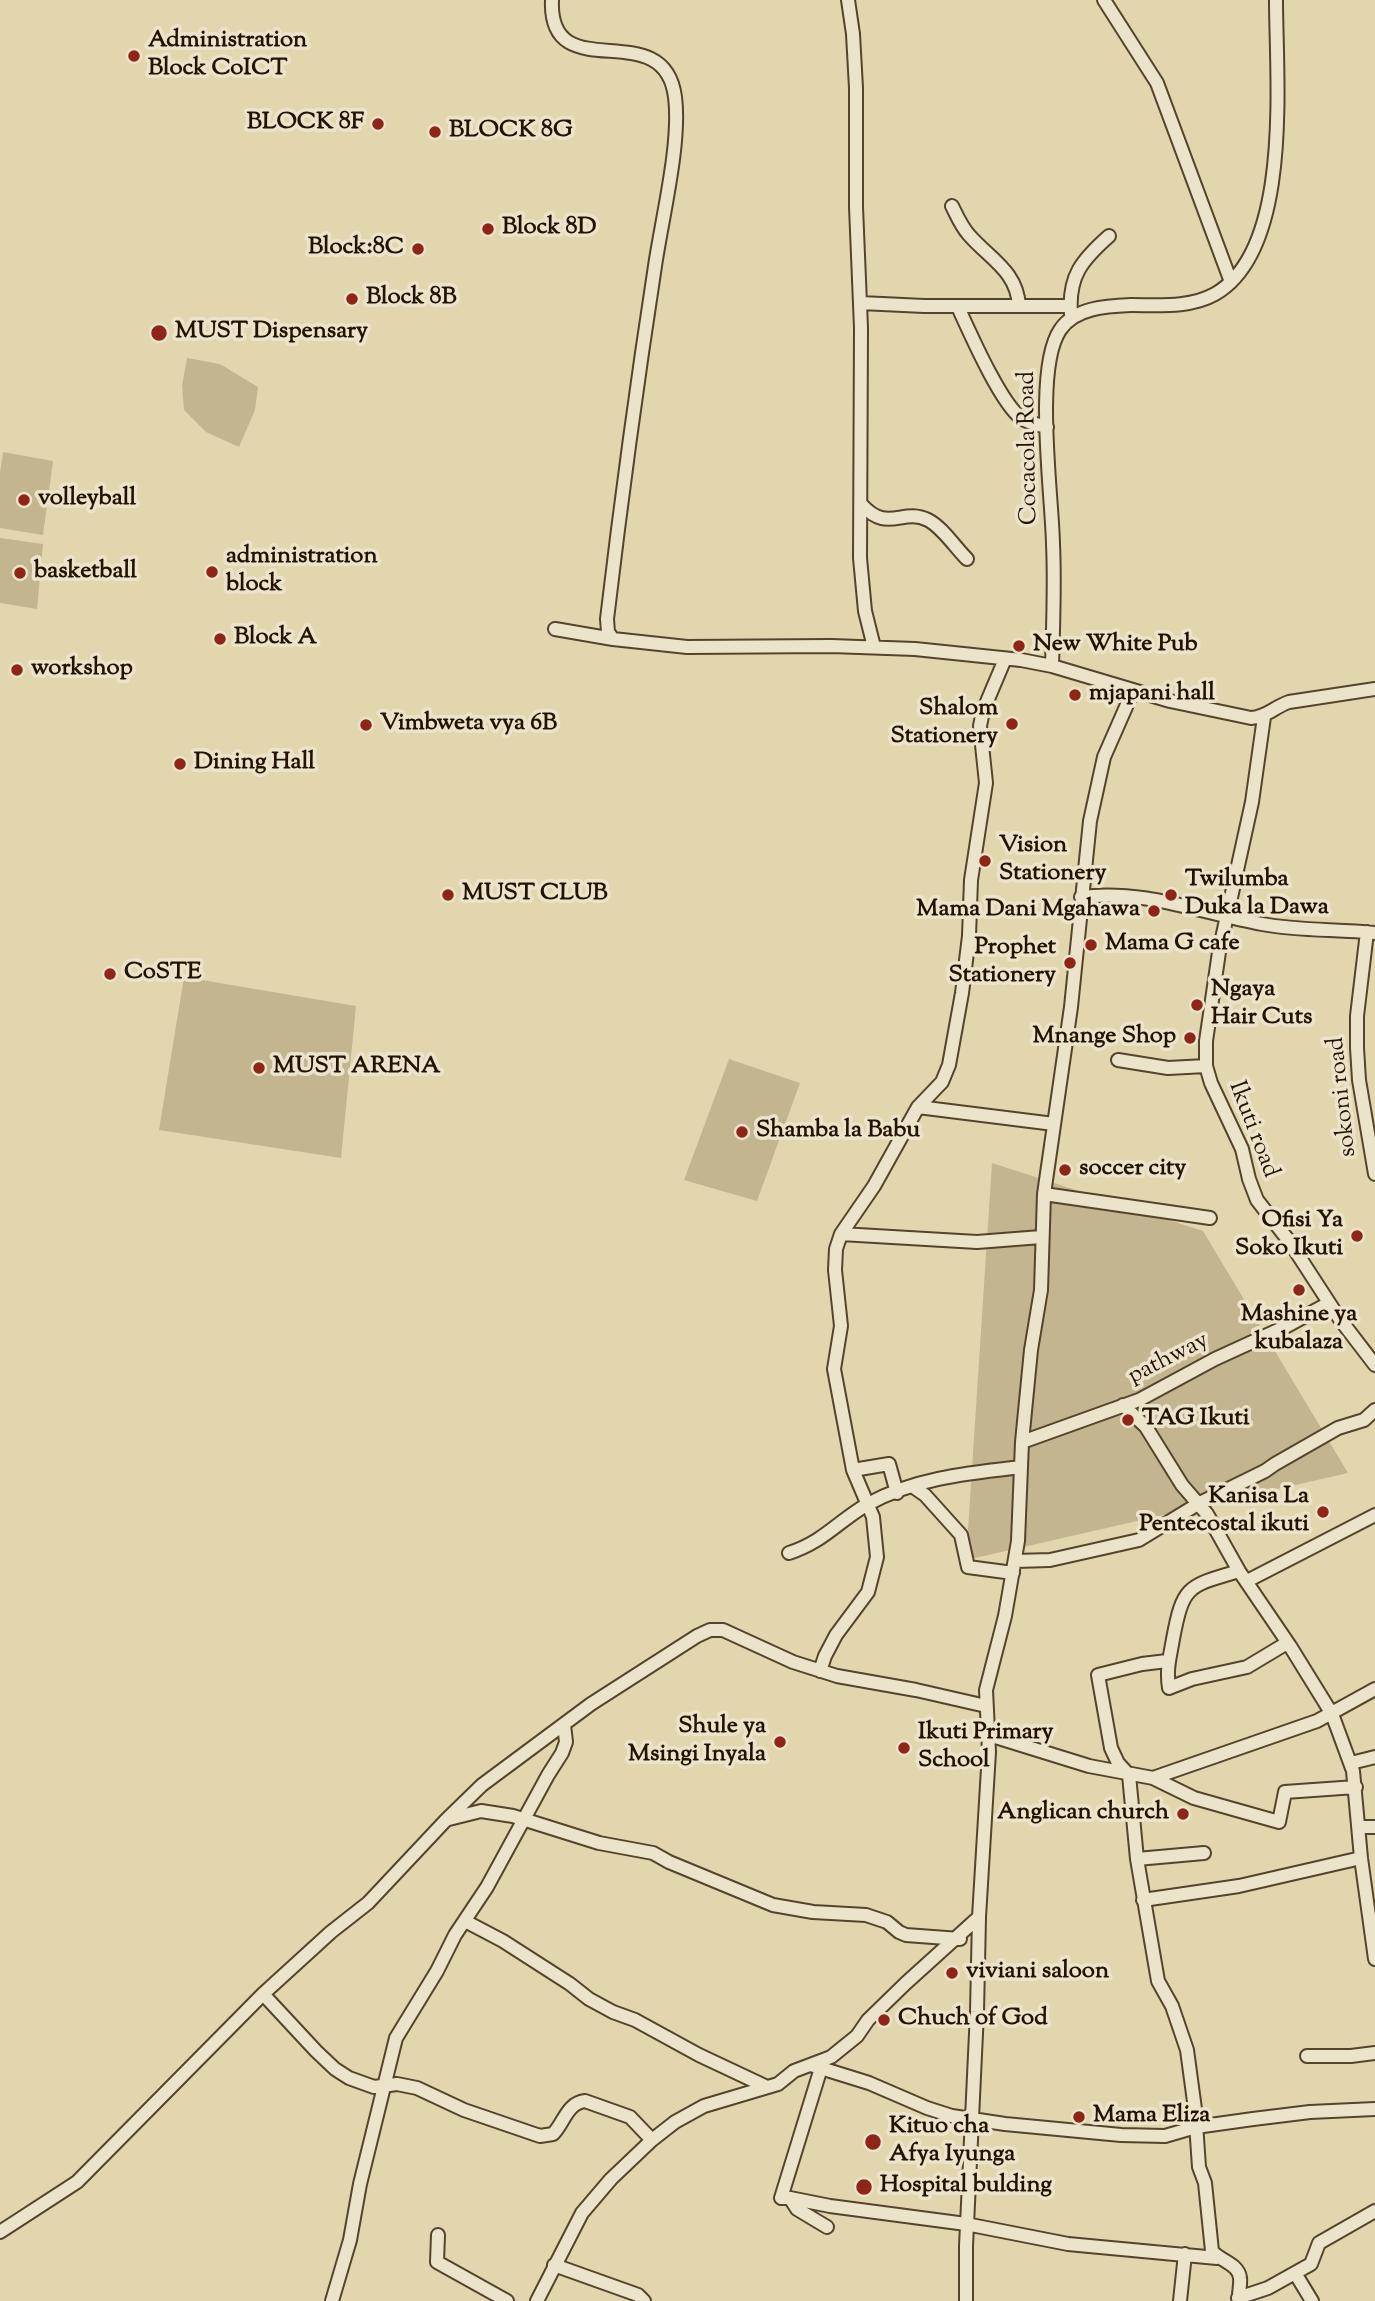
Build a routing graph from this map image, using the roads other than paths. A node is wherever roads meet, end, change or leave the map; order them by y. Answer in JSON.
{"nodes":[{"id":1,"x":552,"y":0,"type":"edge"},
{"id":2,"x":848,"y":0,"type":"edge"},
{"id":3,"x":1104,"y":0,"type":"edge"},
{"id":4,"x":1276,"y":0,"type":"edge"},
{"id":5,"x":952,"y":205,"type":"dead end"},
{"id":6,"x":1109,"y":236,"type":"dead end"},
{"id":7,"x":1231,"y":282,"type":"junction"},
{"id":8,"x":861,"y":303,"type":"junction"},
{"id":9,"x":1018,"y":306,"type":"junction"},
{"id":10,"x":958,"y":307,"type":"junction"},
{"id":11,"x":1070,"y":312,"type":"junction"},
{"id":12,"x":1047,"y":428,"type":"junction"},
{"id":13,"x":861,"y":504,"type":"junction"},
{"id":14,"x":967,"y":559,"type":"dead end"},
{"id":15,"x":555,"y":629,"type":"dead end"},
{"id":16,"x":613,"y":639,"type":"junction"},
{"id":17,"x":874,"y":647,"type":"junction"},
{"id":18,"x":1005,"y":659,"type":"junction"},
{"id":19,"x":1052,"y":666,"type":"junction"},
{"id":20,"x":1375,"y":689,"type":"edge"},
{"id":21,"x":1133,"y":691,"type":"junction"},
{"id":22,"x":1264,"y":717,"type":"junction"},
{"id":23,"x":1082,"y":897,"type":"junction"},
{"id":24,"x":1226,"y":916,"type":"junction"},
{"id":25,"x":1371,"y":933,"type":"edge"},
{"id":26,"x":1118,"y":1060,"type":"dead end"},
{"id":27,"x":1206,"y":1066,"type":"junction"},
{"id":28,"x":918,"y":1107,"type":"junction"},
{"id":29,"x":1054,"y":1124,"type":"junction"},
{"id":30,"x":1375,"y":1174,"type":"edge"},
{"id":31,"x":1044,"y":1194,"type":"junction"},
{"id":32,"x":1210,"y":1218,"type":"dead end"},
{"id":33,"x":841,"y":1234,"type":"junction"},
{"id":34,"x":1041,"y":1237,"type":"junction"},
{"id":35,"x":1329,"y":1303,"type":"junction"},
{"id":36,"x":1375,"y":1365,"type":"edge"},
{"id":37,"x":1123,"y":1405,"type":"junction"},
{"id":38,"x":1375,"y":1410,"type":"edge"},
{"id":39,"x":1022,"y":1443,"type":"junction"},
{"id":40,"x":1021,"y":1468,"type":"junction"},
{"id":41,"x":853,"y":1470,"type":"junction"},
{"id":42,"x":912,"y":1486,"type":"junction"},
{"id":43,"x":897,"y":1493,"type":"junction"},
{"id":44,"x":869,"y":1504,"type":"junction"},
{"id":45,"x":1198,"y":1504,"type":"junction"},
{"id":46,"x":1375,"y":1515,"type":"edge"},
{"id":47,"x":789,"y":1553,"type":"dead end"},
{"id":48,"x":1014,"y":1567,"type":"junction"},
{"id":49,"x":1243,"y":1576,"type":"junction"},
{"id":50,"x":1287,"y":1643,"type":"junction"},
{"id":51,"x":1167,"y":1661,"type":"junction"},
{"id":52,"x":820,"y":1671,"type":"junction"},
{"id":53,"x":1375,"y":1689,"type":"edge"},
{"id":54,"x":986,"y":1706,"type":"junction"},
{"id":55,"x":1332,"y":1714,"type":"junction"},
{"id":56,"x":565,"y":1725,"type":"junction"},
{"id":57,"x":989,"y":1735,"type":"junction"},
{"id":58,"x":1375,"y":1758,"type":"edge"},
{"id":59,"x":1351,"y":1763,"type":"junction"},
{"id":60,"x":1129,"y":1775,"type":"junction"},
{"id":61,"x":1153,"y":1778,"type":"junction"},
{"id":62,"x":1356,"y":1787,"type":"junction"},
{"id":63,"x":523,"y":1819,"type":"junction"},
{"id":64,"x":446,"y":1820,"type":"junction"},
{"id":65,"x":1359,"y":1827,"type":"junction"},
{"id":66,"x":1375,"y":1827,"type":"edge"},
{"id":67,"x":1204,"y":1853,"type":"dead end"},
{"id":68,"x":1361,"y":1858,"type":"junction"},
{"id":69,"x":1137,"y":1859,"type":"junction"},
{"id":70,"x":1143,"y":1900,"type":"junction"},
{"id":71,"x":979,"y":1917,"type":"junction"},
{"id":72,"x":465,"y":1921,"type":"junction"},
{"id":73,"x":957,"y":1939,"type":"junction"},
{"id":74,"x":978,"y":1943,"type":"junction"},
{"id":75,"x":1375,"y":1959,"type":"edge"},
{"id":76,"x":263,"y":1994,"type":"junction"},
{"id":77,"x":1375,"y":2053,"type":"edge"},
{"id":78,"x":1307,"y":2056,"type":"dead end"},
{"id":79,"x":816,"y":2066,"type":"junction"},
{"id":80,"x":384,"y":2087,"type":"junction"},
{"id":81,"x":767,"y":2087,"type":"junction"},
{"id":82,"x":1375,"y":2109,"type":"edge"},
{"id":83,"x":972,"y":2120,"type":"junction"},
{"id":84,"x":1196,"y":2127,"type":"junction"},
{"id":85,"x":652,"y":2140,"type":"junction"},
{"id":86,"x":790,"y":2198,"type":"junction"},
{"id":87,"x":1375,"y":2211,"type":"edge"},
{"id":88,"x":967,"y":2224,"type":"junction"},
{"id":89,"x":827,"y":2227,"type":"dead end"},
{"id":90,"x":0,"y":2232,"type":"edge"},
{"id":91,"x":438,"y":2235,"type":"dead end"},
{"id":92,"x":1185,"y":2254,"type":"junction"},
{"id":93,"x":1217,"y":2258,"type":"junction"},
{"id":94,"x":554,"y":2266,"type":"junction"},
{"id":95,"x":1295,"y":2273,"type":"junction"},
{"id":96,"x":1238,"y":2300,"type":"edge"},
{"id":97,"x":332,"y":2301,"type":"edge"},
{"id":98,"x":507,"y":2301,"type":"edge"},
{"id":99,"x":537,"y":2301,"type":"edge"},
{"id":100,"x":644,"y":2301,"type":"edge"},
{"id":101,"x":966,"y":2301,"type":"edge"},
{"id":102,"x":1180,"y":2301,"type":"edge"},
{"id":103,"x":1312,"y":2301,"type":"edge"}],
"edges":[{"from":1,"to":16,"type":"street"},
{"from":2,"to":8,"type":"street"},
{"from":3,"to":7,"type":"street"},
{"from":4,"to":7,"type":"street"},
{"from":5,"to":9,"type":"street"},
{"from":6,"to":11,"type":"street","name":"Cocacola Road"},
{"from":7,"to":11,"type":"street"},
{"from":8,"to":10,"type":"street"},
{"from":8,"to":13,"type":"street"},
{"from":9,"to":10,"type":"street"},
{"from":9,"to":11,"type":"street"},
{"from":10,"to":12,"type":"street"},
{"from":11,"to":12,"type":"street","name":"Cocacola Road"},
{"from":12,"to":19,"type":"street","name":"Cocacola Road"},
{"from":13,"to":14,"type":"street"},
{"from":13,"to":17,"type":"street"},
{"from":15,"to":16,"type":"street"},
{"from":16,"to":17,"type":"street"},
{"from":17,"to":18,"type":"street"},
{"from":18,"to":19,"type":"street"},
{"from":18,"to":28,"type":"street"},
{"from":19,"to":21,"type":"street"},
{"from":20,"to":22,"type":"street"},
{"from":21,"to":22,"type":"street"},
{"from":21,"to":23,"type":"street"},
{"from":22,"to":24,"type":"street","name":"Ikuti road"},
{"from":23,"to":24,"type":"street"},
{"from":23,"to":29,"type":"street"},
{"from":24,"to":25,"type":"street"},
{"from":24,"to":27,"type":"street","name":"Ikuti road"},
{"from":25,"to":30,"type":"street","name":"sokoni road"},
{"from":26,"to":27,"type":"street"},
{"from":27,"to":35,"type":"street","name":"Ikuti road"},
{"from":28,"to":29,"type":"street"},
{"from":28,"to":33,"type":"street"},
{"from":29,"to":31,"type":"street"},
{"from":31,"to":32,"type":"street"},
{"from":31,"to":34,"type":"street"},
{"from":33,"to":34,"type":"street"},
{"from":33,"to":41,"type":"street"},
{"from":34,"to":39,"type":"street"},
{"from":35,"to":36,"type":"street","name":"Ikuti road"},
{"from":35,"to":37,"type":"street","name":"pathway"},
{"from":37,"to":39,"type":"street","name":"pathway"},
{"from":37,"to":45,"type":"street"},
{"from":38,"to":45,"type":"street"},
{"from":39,"to":40,"type":"street"},
{"from":40,"to":42,"type":"street"},
{"from":40,"to":48,"type":"street"},
{"from":41,"to":43,"type":"street"},
{"from":41,"to":44,"type":"street"},
{"from":42,"to":43,"type":"street"},
{"from":42,"to":48,"type":"street"},
{"from":43,"to":44,"type":"street"},
{"from":44,"to":47,"type":"street"},
{"from":44,"to":52,"type":"street"},
{"from":45,"to":48,"type":"street"},
{"from":45,"to":49,"type":"street"},
{"from":46,"to":49,"type":"street"},
{"from":48,"to":54,"type":"street"},
{"from":49,"to":50,"type":"street"},
{"from":49,"to":51,"type":"street"},
{"from":50,"to":51,"type":"street"},
{"from":50,"to":55,"type":"street"},
{"from":51,"to":60,"type":"street"},
{"from":52,"to":54,"type":"street"},
{"from":52,"to":56,"type":"street"},
{"from":53,"to":55,"type":"street"},
{"from":54,"to":57,"type":"street"},
{"from":55,"to":59,"type":"street"},
{"from":55,"to":61,"type":"street"},
{"from":56,"to":63,"type":"street"},
{"from":56,"to":64,"type":"street"},
{"from":57,"to":60,"type":"street"},
{"from":57,"to":71,"type":"street"},
{"from":58,"to":59,"type":"street"},
{"from":59,"to":62,"type":"street"},
{"from":60,"to":61,"type":"street"},
{"from":60,"to":69,"type":"street"},
{"from":61,"to":62,"type":"street"},
{"from":62,"to":65,"type":"street"},
{"from":63,"to":64,"type":"street"},
{"from":63,"to":72,"type":"street"},
{"from":63,"to":73,"type":"street"},
{"from":64,"to":76,"type":"street"},
{"from":65,"to":66,"type":"street"},
{"from":65,"to":68,"type":"street"},
{"from":67,"to":69,"type":"street"},
{"from":68,"to":70,"type":"street"},
{"from":68,"to":75,"type":"street"},
{"from":69,"to":70,"type":"street"},
{"from":70,"to":84,"type":"street"},
{"from":71,"to":73,"type":"street"},
{"from":71,"to":74,"type":"street"},
{"from":72,"to":80,"type":"street"},
{"from":72,"to":81,"type":"street"},
{"from":73,"to":74,"type":"street"},
{"from":73,"to":79,"type":"street"},
{"from":74,"to":83,"type":"street"},
{"from":76,"to":80,"type":"street"},
{"from":76,"to":90,"type":"street"},
{"from":77,"to":78,"type":"street"},
{"from":79,"to":81,"type":"street"},
{"from":79,"to":83,"type":"street"},
{"from":79,"to":86,"type":"street"},
{"from":80,"to":85,"type":"street"},
{"from":80,"to":97,"type":"street"},
{"from":81,"to":85,"type":"street"},
{"from":82,"to":84,"type":"street"},
{"from":83,"to":84,"type":"street"},
{"from":83,"to":88,"type":"street"},
{"from":84,"to":93,"type":"street"},
{"from":85,"to":94,"type":"street"},
{"from":86,"to":88,"type":"street"},
{"from":86,"to":89,"type":"street"},
{"from":87,"to":95,"type":"street"},
{"from":88,"to":92,"type":"street"},
{"from":88,"to":101,"type":"street"},
{"from":91,"to":98,"type":"street"},
{"from":92,"to":93,"type":"street"},
{"from":92,"to":102,"type":"street"},
{"from":93,"to":96,"type":"street"},
{"from":94,"to":99,"type":"street"},
{"from":94,"to":100,"type":"street"},
{"from":95,"to":96,"type":"street"},
{"from":95,"to":103,"type":"street"}]}
